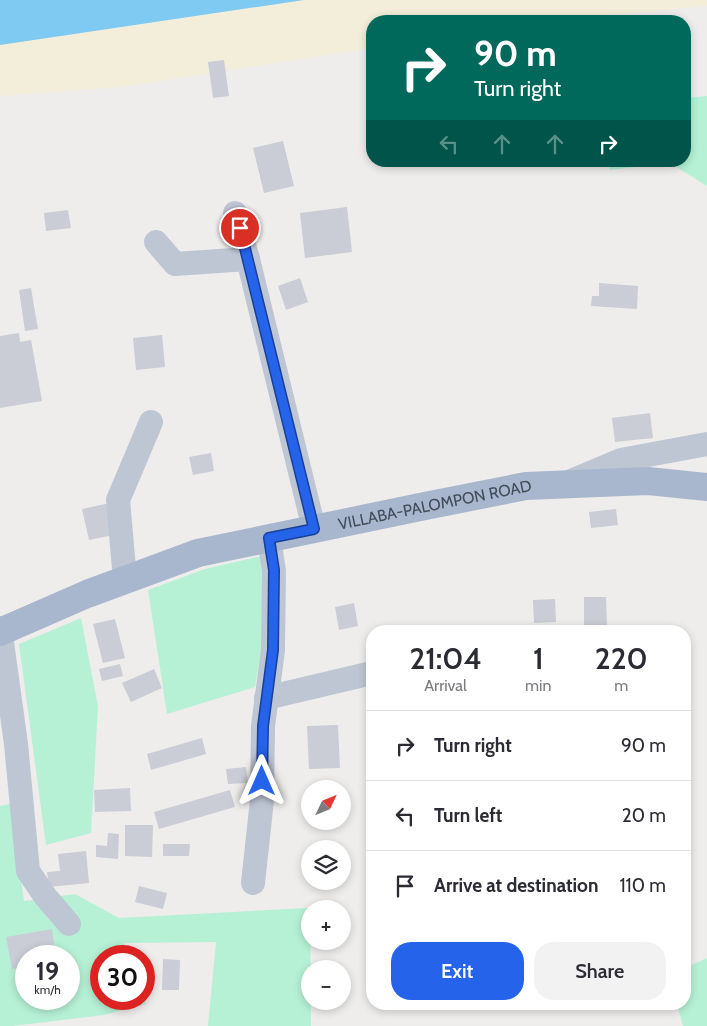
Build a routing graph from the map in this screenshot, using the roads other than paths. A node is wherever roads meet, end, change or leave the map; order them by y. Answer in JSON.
{"nodes":[{"id":1,"x":235,"y":213,"type":"dead end"},
{"id":2,"x":156,"y":242,"type":"dead end"},
{"id":3,"x":248,"y":259,"type":"junction"},
{"id":4,"x":150,"y":422,"type":"dead end"},
{"id":5,"x":707,"y":444,"type":"edge"},
{"id":6,"x":562,"y":485,"type":"junction"},
{"id":7,"x":707,"y":487,"type":"edge"},
{"id":8,"x":314,"y":529,"type":"junction"},
{"id":9,"x":269,"y":538,"type":"junction"},
{"id":10,"x":126,"y":580,"type":"junction"},
{"id":11,"x":0,"y":630,"type":"edge"},
{"id":12,"x":366,"y":675,"type":"edge"},
{"id":13,"x":266,"y":698,"type":"junction"},
{"id":14,"x":253,"y":883,"type":"dead end"},
{"id":15,"x":69,"y":924,"type":"dead end"}],
"edges":[{"from":1,"to":3,"type":"street"},
{"from":2,"to":3,"type":"street"},
{"from":3,"to":8,"type":"street"},
{"from":4,"to":10,"type":"street"},
{"from":5,"to":6,"type":"street"},
{"from":6,"to":7,"type":"main road","name":"VILLABA-PALOMPON ROAD"},
{"from":6,"to":8,"type":"main road","name":"VILLABA-PALOMPON ROAD"},
{"from":8,"to":9,"type":"main road","name":"VILLABA-PALOMPON ROAD"},
{"from":9,"to":10,"type":"main road","name":"VILLABA-PALOMPON ROAD"},
{"from":9,"to":13,"type":"street"},
{"from":10,"to":11,"type":"main road","name":"VILLABA-PALOMPON ROAD"},
{"from":11,"to":15,"type":"street"},
{"from":12,"to":13,"type":"street"},
{"from":13,"to":14,"type":"street"}]}
